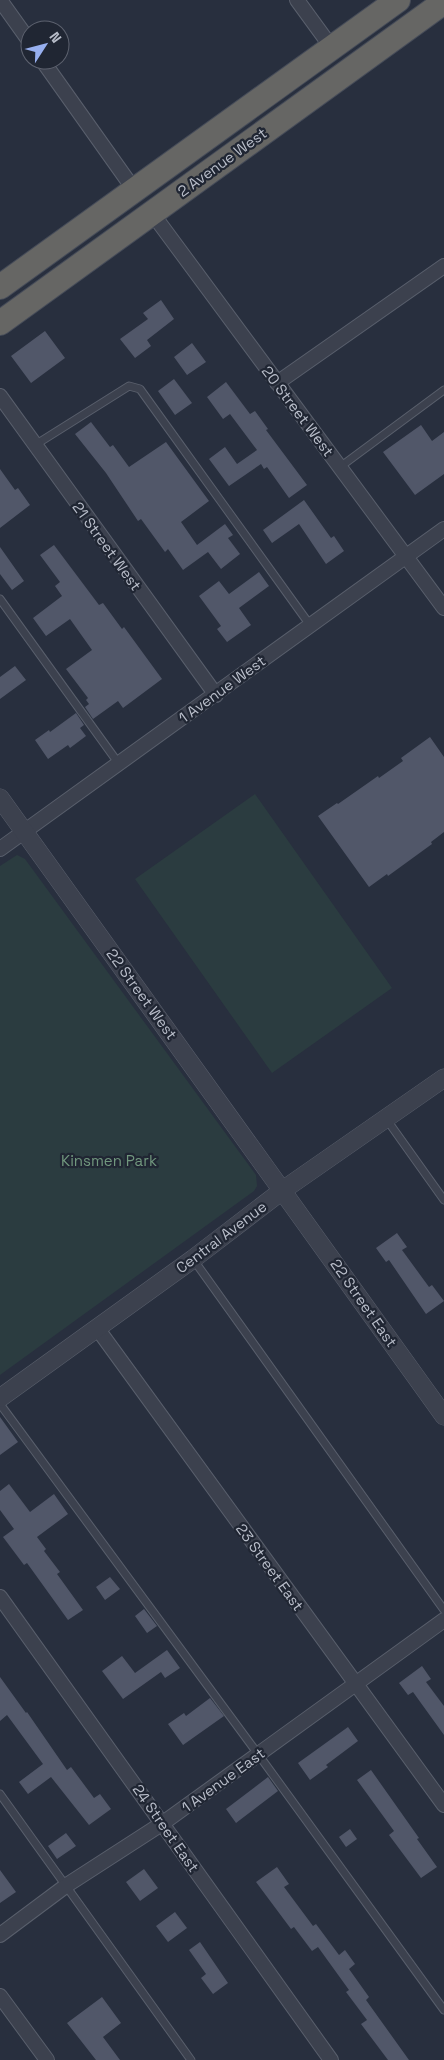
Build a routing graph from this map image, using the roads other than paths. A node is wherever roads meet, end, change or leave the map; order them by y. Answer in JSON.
{"nodes":[{"id":1,"x":0,"y":0,"type":"edge"},
{"id":2,"x":297,"y":0,"type":"edge"},
{"id":3,"x":398,"y":0,"type":"edge"},
{"id":4,"x":444,"y":2,"type":"edge"},
{"id":5,"x":20,"y":28,"type":"edge"},
{"id":6,"x":332,"y":48,"type":"junction"},
{"id":7,"x":49,"y":70,"type":"edge"},
{"id":8,"x":135,"y":191,"type":"junction"},
{"id":9,"x":152,"y":213,"type":"junction"},
{"id":10,"x":444,"y":266,"type":"edge"},
{"id":11,"x":0,"y":287,"type":"edge"},
{"id":12,"x":0,"y":323,"type":"edge"},
{"id":13,"x":277,"y":383,"type":"junction"},
{"id":14,"x":444,"y":390,"type":"edge"},
{"id":15,"x":0,"y":396,"type":"edge"},
{"id":16,"x":34,"y":445,"type":"junction"},
{"id":17,"x":340,"y":468,"type":"junction"},
{"id":18,"x":444,"y":529,"type":"edge"},
{"id":19,"x":406,"y":557,"type":"junction"},
{"id":20,"x":0,"y":598,"type":"edge"},
{"id":21,"x":444,"y":608,"type":"edge"},
{"id":22,"x":310,"y":626,"type":"junction"},
{"id":23,"x":216,"y":695,"type":"junction"},
{"id":24,"x":118,"y":764,"type":"junction"},
{"id":25,"x":0,"y":798,"type":"edge"},
{"id":26,"x":25,"y":832,"type":"junction"},
{"id":27,"x":0,"y":850,"type":"edge"},
{"id":28,"x":444,"y":1078,"type":"edge"},
{"id":29,"x":386,"y":1119,"type":"junction"},
{"id":30,"x":283,"y":1190,"type":"junction"},
{"id":31,"x":444,"y":1200,"type":"edge"},
{"id":32,"x":193,"y":1259,"type":"junction"},
{"id":33,"x":97,"y":1328,"type":"junction"},
{"id":34,"x":0,"y":1398,"type":"edge"},
{"id":35,"x":0,"y":1404,"type":"edge"},
{"id":36,"x":444,"y":1416,"type":"edge"},
{"id":37,"x":0,"y":1597,"type":"edge"},
{"id":38,"x":444,"y":1610,"type":"edge"},
{"id":39,"x":444,"y":1620,"type":"edge"},
{"id":40,"x":356,"y":1684,"type":"junction"},
{"id":41,"x":258,"y":1754,"type":"junction"},
{"id":42,"x":0,"y":1794,"type":"edge"},
{"id":43,"x":444,"y":1805,"type":"edge"},
{"id":44,"x":163,"y":1823,"type":"junction"},
{"id":45,"x":67,"y":1886,"type":"junction"},
{"id":46,"x":0,"y":1935,"type":"edge"},
{"id":47,"x":0,"y":1996,"type":"edge"},
{"id":48,"x":444,"y":2010,"type":"edge"},
{"id":49,"x":48,"y":2060,"type":"edge"},
{"id":50,"x":191,"y":2060,"type":"edge"},
{"id":51,"x":331,"y":2060,"type":"edge"}],
"edges":[{"from":1,"to":5,"type":"street"},
{"from":2,"to":6,"type":"street"},
{"from":3,"to":6,"type":"highway","name":"2 Avenue West"},
{"from":4,"to":9,"type":"highway","name":"2 Avenue West"},
{"from":6,"to":8,"type":"highway","name":"2 Avenue West"},
{"from":7,"to":8,"type":"street"},
{"from":8,"to":11,"type":"highway","name":"2 Avenue West"},
{"from":9,"to":12,"type":"highway","name":"2 Avenue West"},
{"from":9,"to":13,"type":"street","name":"20 Street West"},
{"from":10,"to":13,"type":"street"},
{"from":13,"to":17,"type":"street","name":"20 Street West"},
{"from":14,"to":17,"type":"lane"},
{"from":15,"to":16,"type":"street","name":"21 Street West"},
{"from":16,"to":22,"type":"lane"},
{"from":16,"to":23,"type":"street","name":"21 Street West"},
{"from":17,"to":19,"type":"street","name":"20 Street West"},
{"from":18,"to":19,"type":"street","name":"1 Avenue West"},
{"from":19,"to":21,"type":"street","name":"20 Street West"},
{"from":19,"to":22,"type":"street","name":"1 Avenue West"},
{"from":20,"to":24,"type":"lane"},
{"from":22,"to":23,"type":"street","name":"1 Avenue West"},
{"from":23,"to":24,"type":"street","name":"1 Avenue West"},
{"from":24,"to":26,"type":"street","name":"1 Avenue West"},
{"from":25,"to":26,"type":"street","name":"22 Street West"},
{"from":26,"to":27,"type":"street","name":"1 Avenue West"},
{"from":26,"to":30,"type":"street","name":"22 Street West"},
{"from":28,"to":29,"type":"street","name":"Central Avenue"},
{"from":29,"to":30,"type":"street","name":"Central Avenue"},
{"from":29,"to":31,"type":"lane"},
{"from":30,"to":32,"type":"street","name":"Central Avenue"},
{"from":30,"to":36,"type":"street","name":"22 Street East"},
{"from":32,"to":33,"type":"street","name":"Central Avenue"},
{"from":32,"to":38,"type":"lane"},
{"from":33,"to":34,"type":"street","name":"Central Avenue"},
{"from":33,"to":40,"type":"street","name":"23 Street East"},
{"from":35,"to":41,"type":"lane"},
{"from":37,"to":44,"type":"street","name":"24 Street East"},
{"from":39,"to":40,"type":"street","name":"1 Avenue East"},
{"from":40,"to":41,"type":"street","name":"1 Avenue East"},
{"from":40,"to":43,"type":"street","name":"23 Street East"},
{"from":41,"to":44,"type":"street","name":"1 Avenue East"},
{"from":41,"to":48,"type":"lane"},
{"from":42,"to":45,"type":"lane"},
{"from":44,"to":45,"type":"street","name":"1 Avenue East"},
{"from":44,"to":51,"type":"street","name":"24 Street East"},
{"from":45,"to":46,"type":"street","name":"1 Avenue East"},
{"from":45,"to":50,"type":"lane"},
{"from":47,"to":49,"type":"street"}]}
